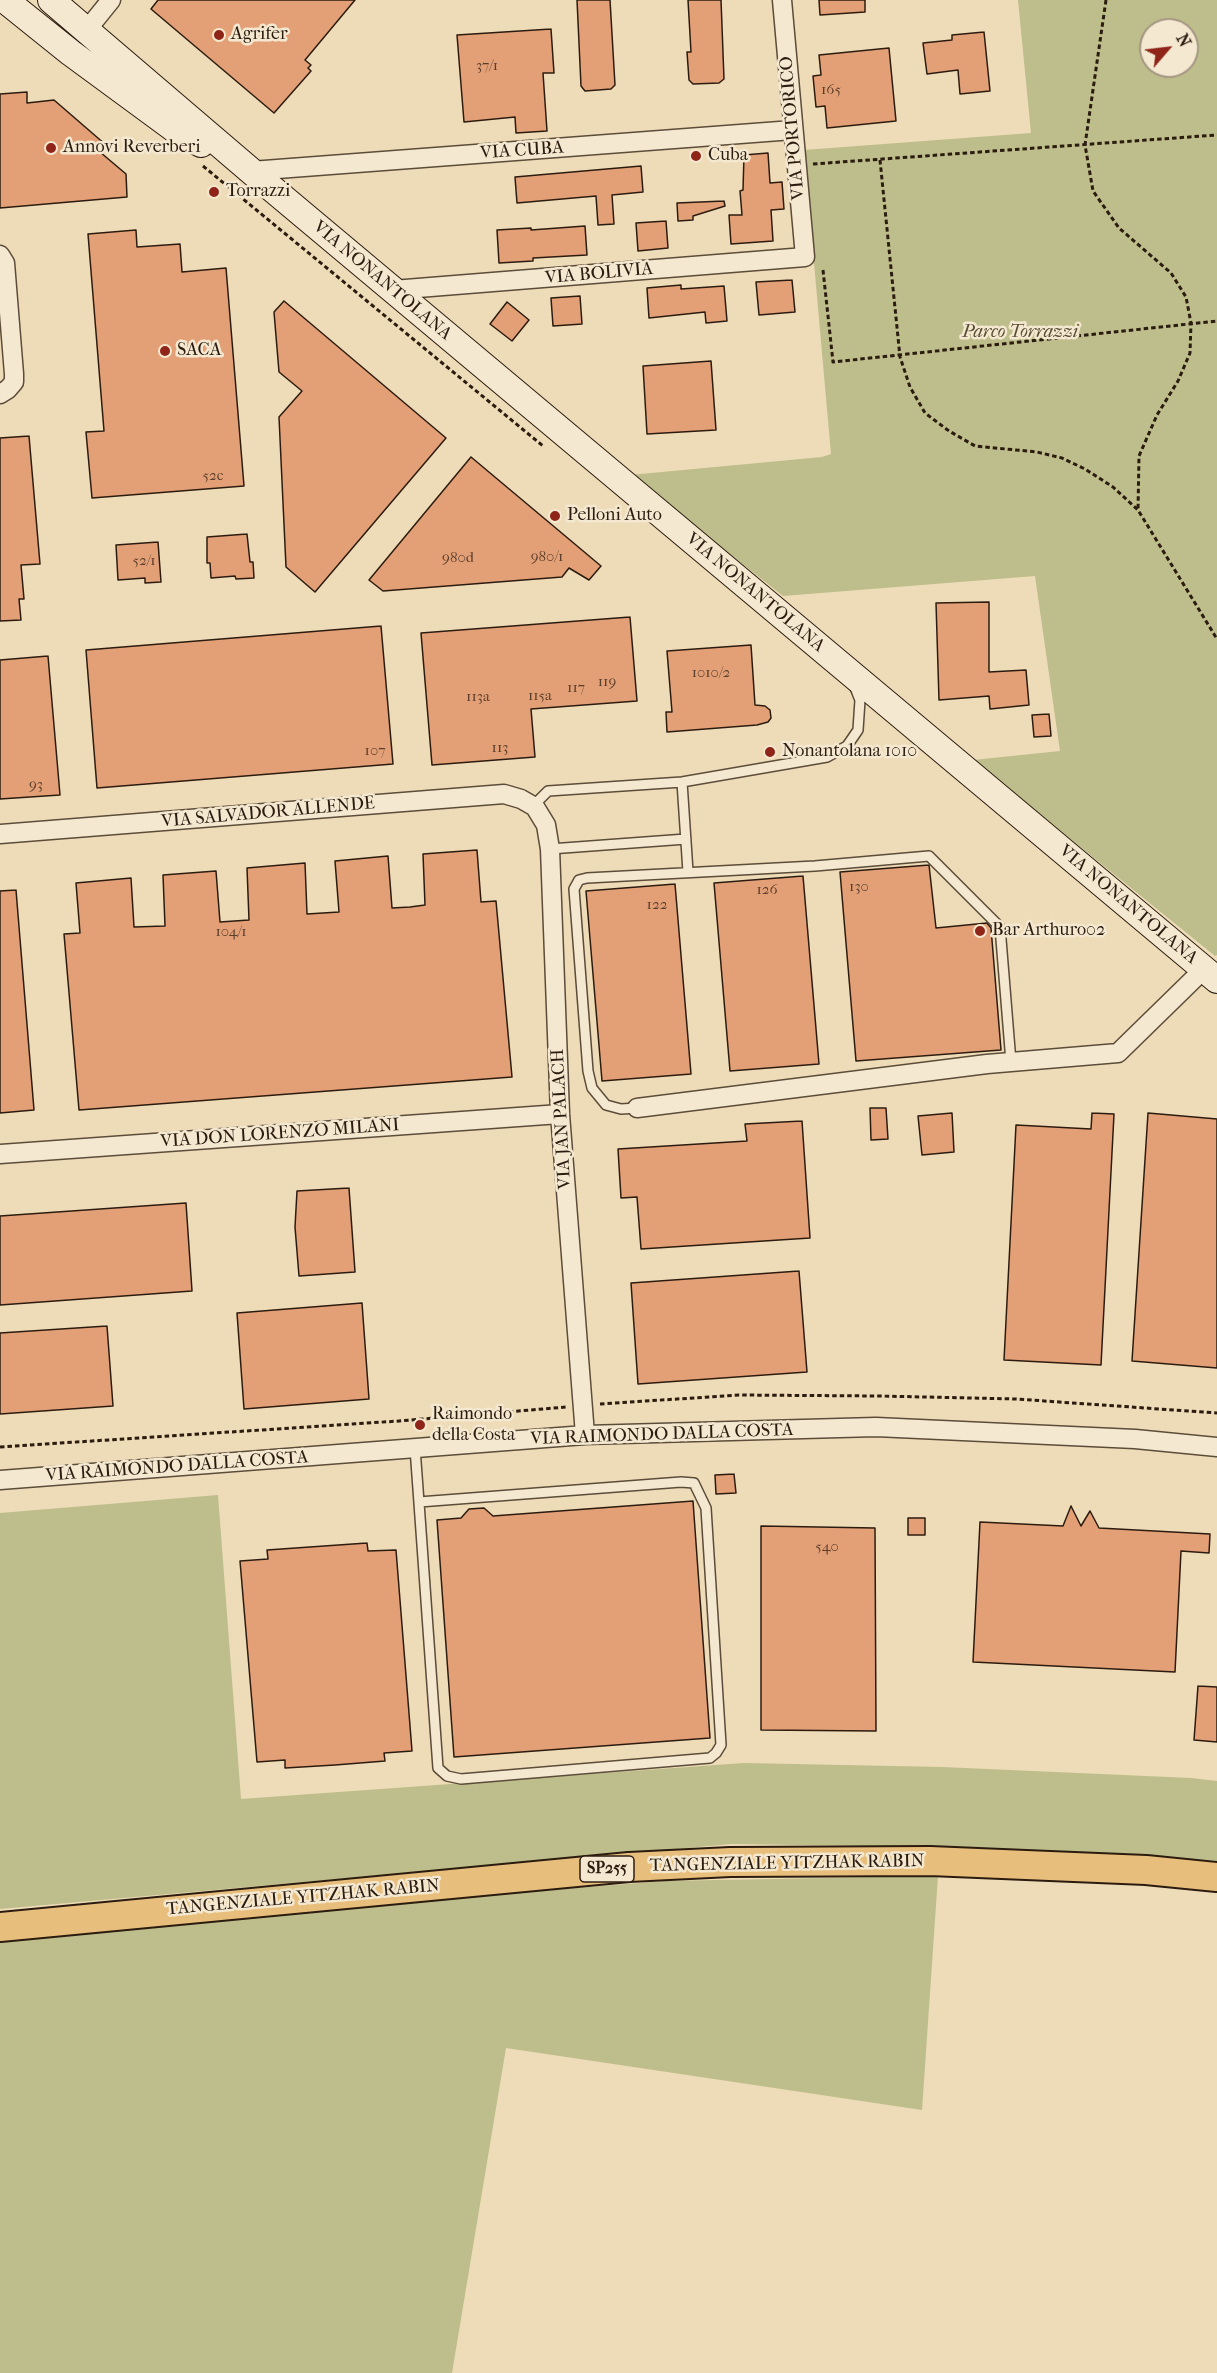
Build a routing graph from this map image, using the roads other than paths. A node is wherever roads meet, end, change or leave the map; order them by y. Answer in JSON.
{"nodes":[{"id":1,"x":5,"y":0,"type":"edge"},
{"id":2,"x":51,"y":0,"type":"edge"},
{"id":3,"x":111,"y":0,"type":"edge"},
{"id":4,"x":782,"y":0,"type":"edge"},
{"id":5,"x":0,"y":14,"type":"edge"},
{"id":6,"x":86,"y":30,"type":"junction"},
{"id":7,"x":45,"y":34,"type":"junction"},
{"id":8,"x":793,"y":130,"type":"junction"},
{"id":9,"x":251,"y":171,"type":"junction"},
{"id":10,"x":0,"y":255,"type":"edge"},
{"id":11,"x":805,"y":257,"type":"joint"},
{"id":12,"x":393,"y":290,"type":"junction"},
{"id":13,"x":0,"y":394,"type":"edge"},
{"id":14,"x":849,"y":672,"type":"junction"},
{"id":15,"x":682,"y":782,"type":"junction"},
{"id":16,"x":533,"y":806,"type":"junction"},
{"id":17,"x":0,"y":834,"type":"edge"},
{"id":18,"x":686,"y":839,"type":"junction"},
{"id":19,"x":550,"y":849,"type":"junction"},
{"id":20,"x":688,"y":872,"type":"junction"},
{"id":21,"x":1210,"y":974,"type":"edge"},
{"id":22,"x":1011,"y":1062,"type":"junction"},
{"id":23,"x":637,"y":1108,"type":"joint"},
{"id":24,"x":560,"y":1114,"type":"junction"},
{"id":25,"x":0,"y":1154,"type":"edge"},
{"id":26,"x":585,"y":1435,"type":"junction"},
{"id":27,"x":1217,"y":1447,"type":"edge"},
{"id":28,"x":415,"y":1448,"type":"junction"},
{"id":29,"x":0,"y":1480,"type":"edge"},
{"id":30,"x":419,"y":1502,"type":"junction"},
{"id":31,"x":1217,"y":1877,"type":"edge"},
{"id":32,"x":0,"y":1927,"type":"edge"}],
"edges":[{"from":1,"to":7,"type":"main road","name":"VIA NONANTOLANA"},
{"from":2,"to":6,"type":"main road","name":"VIA NONANTOLANA"},
{"from":3,"to":6,"type":"street"},
{"from":4,"to":8,"type":"street","name":"VIA PORTORICO"},
{"from":5,"to":7,"type":"street"},
{"from":6,"to":9,"type":"main road","name":"VIA NONANTOLANA"},
{"from":7,"to":9,"type":"main road","name":"VIA NONANTOLANA"},
{"from":8,"to":9,"type":"street","name":"VIA CUBA"},
{"from":8,"to":11,"type":"street","name":"VIA PORTORICO"},
{"from":9,"to":12,"type":"main road","name":"VIA NONANTOLANA"},
{"from":10,"to":13,"type":"street"},
{"from":11,"to":12,"type":"street","name":"VIA BOLIVIA"},
{"from":12,"to":14,"type":"main road","name":"VIA NONANTOLANA"},
{"from":14,"to":15,"type":"lane"},
{"from":14,"to":21,"type":"main road","name":"VIA NONANTOLANA"},
{"from":15,"to":16,"type":"lane"},
{"from":15,"to":18,"type":"lane"},
{"from":16,"to":17,"type":"street","name":"VIA SALVADOR ALLENDE"},
{"from":16,"to":19,"type":"street","name":"VIA JAN PALACH"},
{"from":18,"to":19,"type":"lane"},
{"from":18,"to":20,"type":"lane"},
{"from":19,"to":24,"type":"street","name":"VIA JAN PALACH"},
{"from":20,"to":22,"type":"lane"},
{"from":20,"to":23,"type":"lane"},
{"from":21,"to":22,"type":"street","name":"VIA NONANTOLANA"},
{"from":22,"to":23,"type":"street","name":"VIA NONANTOLANA"},
{"from":24,"to":25,"type":"street","name":"VIA DON LORENZO MILANI"},
{"from":24,"to":26,"type":"street","name":"VIA JAN PALACH"},
{"from":26,"to":27,"type":"street","name":"VIA RAIMONDO DALLA COSTA"},
{"from":26,"to":28,"type":"street","name":"VIA RAIMONDO DALLA COSTA"},
{"from":28,"to":29,"type":"street","name":"VIA RAIMONDO DALLA COSTA"},
{"from":28,"to":30,"type":"lane"},
{"from":30,"to":30,"type":"lane"},
{"from":31,"to":32,"type":"main road","name":"TANGENZIALE YITZHAK RABIN","number":"SP255"}]}
